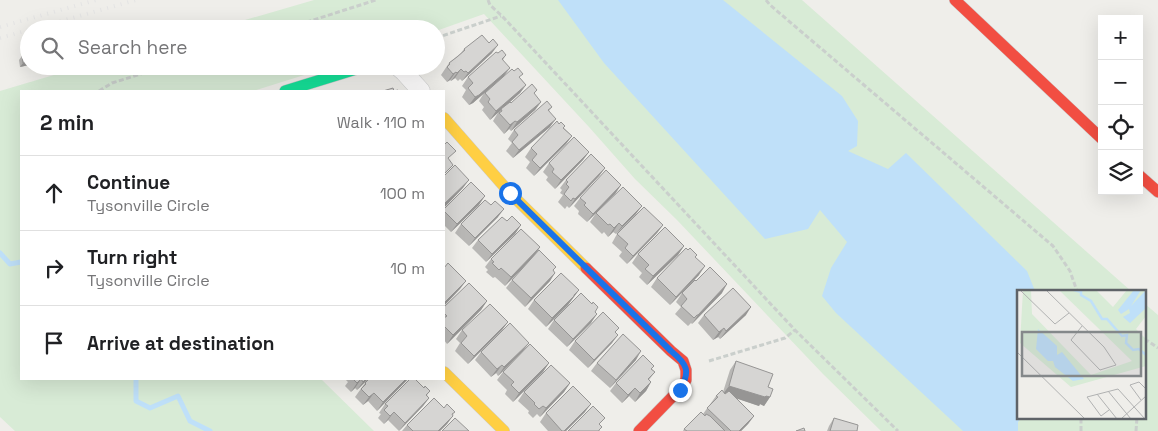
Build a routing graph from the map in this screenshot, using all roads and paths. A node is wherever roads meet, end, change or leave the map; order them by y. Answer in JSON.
{"nodes":[{"id":1,"x":376,"y":0,"type":"edge"},
{"id":2,"x":488,"y":0,"type":"edge"},
{"id":3,"x":766,"y":0,"type":"edge"},
{"id":4,"x":955,"y":0,"type":"edge"},
{"id":5,"x":502,"y":16,"type":"junction"},
{"id":6,"x":313,"y":20,"type":"edge"},
{"id":7,"x":445,"y":35,"type":"edge"},
{"id":8,"x":137,"y":75,"type":"edge"},
{"id":9,"x":337,"y":75,"type":"edge"},
{"id":10,"x":407,"y":75,"type":"edge"},
{"id":11,"x":100,"y":90,"type":"edge"},
{"id":12,"x":288,"y":90,"type":"edge"},
{"id":13,"x":420,"y":90,"type":"edge"},
{"id":14,"x":445,"y":119,"type":"edge"},
{"id":15,"x":1098,"y":135,"type":"edge"},
{"id":16,"x":1143,"y":178,"type":"edge"},
{"id":17,"x":1158,"y":192,"type":"edge"},
{"id":18,"x":1077,"y":290,"type":"edge"},
{"id":19,"x":795,"y":330,"type":"junction"},
{"id":20,"x":1146,"y":342,"type":"edge"},
{"id":21,"x":1158,"y":348,"type":"edge"},
{"id":22,"x":709,"y":361,"type":"dead end"},
{"id":23,"x":445,"y":373,"type":"edge"},
{"id":24,"x":1081,"y":418,"type":"edge"},
{"id":25,"x":1136,"y":418,"type":"edge"},
{"id":26,"x":504,"y":431,"type":"edge"},
{"id":27,"x":639,"y":431,"type":"edge"},
{"id":28,"x":898,"y":431,"type":"edge"},
{"id":29,"x":1081,"y":431,"type":"edge"},
{"id":30,"x":1136,"y":431,"type":"edge"}],
"edges":[{"from":1,"to":6,"type":"path"},
{"from":2,"to":5,"type":"path"},
{"from":3,"to":18,"type":"path"},
{"from":4,"to":15,"type":"street"},
{"from":5,"to":7,"type":"path"},
{"from":5,"to":19,"type":"path"},
{"from":8,"to":11,"type":"path"},
{"from":9,"to":12,"type":"street"},
{"from":10,"to":13,"type":"street"},
{"from":14,"to":27,"type":"street"},
{"from":16,"to":17,"type":"street"},
{"from":19,"to":22,"type":"path"},
{"from":19,"to":28,"type":"path"},
{"from":20,"to":21,"type":"path"},
{"from":23,"to":26,"type":"street"},
{"from":24,"to":29,"type":"path"},
{"from":25,"to":30,"type":"path"}]}
